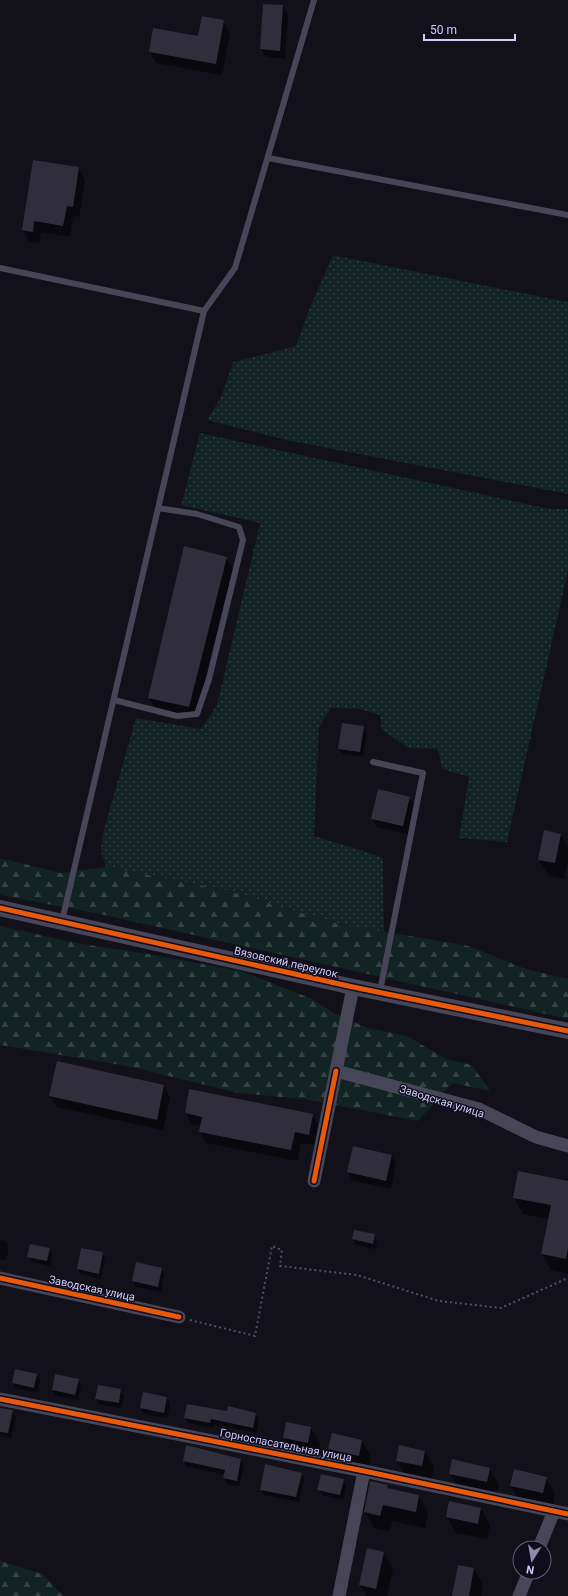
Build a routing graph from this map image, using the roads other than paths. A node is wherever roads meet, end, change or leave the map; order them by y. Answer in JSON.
{"nodes":[{"id":1,"x":314,"y":0,"type":"edge"},
{"id":2,"x":268,"y":158,"type":"junction"},
{"id":3,"x":568,"y":214,"type":"edge"},
{"id":4,"x":0,"y":268,"type":"edge"},
{"id":5,"x":204,"y":311,"type":"junction"},
{"id":6,"x":158,"y":508,"type":"junction"},
{"id":7,"x":114,"y":700,"type":"junction"},
{"id":8,"x":373,"y":762,"type":"dead end"},
{"id":9,"x":0,"y":908,"type":"edge"},
{"id":10,"x":62,"y":921,"type":"junction"},
{"id":11,"x":353,"y":987,"type":"junction"},
{"id":12,"x":380,"y":993,"type":"junction"},
{"id":13,"x":568,"y":1031,"type":"edge"},
{"id":14,"x":336,"y":1071,"type":"junction"},
{"id":15,"x":568,"y":1146,"type":"edge"},
{"id":16,"x":314,"y":1181,"type":"dead end"},
{"id":17,"x":0,"y":1278,"type":"edge"},
{"id":18,"x":179,"y":1317,"type":"road end"},
{"id":19,"x":0,"y":1399,"type":"edge"},
{"id":20,"x":364,"y":1471,"type":"junction"},
{"id":21,"x":554,"y":1511,"type":"junction"},
{"id":22,"x":568,"y":1514,"type":"edge"},
{"id":23,"x":542,"y":1540,"type":"edge"},
{"id":24,"x":526,"y":1580,"type":"edge"},
{"id":25,"x":339,"y":1596,"type":"edge"},
{"id":26,"x":519,"y":1596,"type":"edge"}],
"edges":[{"from":1,"to":2,"type":"lane"},
{"from":2,"to":3,"type":"lane"},
{"from":2,"to":5,"type":"lane"},
{"from":4,"to":5,"type":"lane"},
{"from":5,"to":6,"type":"lane"},
{"from":6,"to":7,"type":"lane"},
{"from":6,"to":7,"type":"lane"},
{"from":7,"to":10,"type":"lane"},
{"from":8,"to":12,"type":"lane"},
{"from":9,"to":10,"type":"street","name":"Вязовский переулок"},
{"from":10,"to":11,"type":"street","name":"Вязовский переулок"},
{"from":11,"to":12,"type":"street","name":"Вязовский переулок"},
{"from":11,"to":14,"type":"street"},
{"from":12,"to":13,"type":"street","name":"Вязовский переулок"},
{"from":14,"to":15,"type":"street","name":"Заводская улица"},
{"from":14,"to":16,"type":"street"},
{"from":17,"to":18,"type":"street","name":"Заводская улица"},
{"from":19,"to":20,"type":"street","name":"Горноспасательная улица"},
{"from":20,"to":21,"type":"street","name":"Горноспасательная улица"},
{"from":20,"to":25,"type":"street"},
{"from":21,"to":22,"type":"street","name":"Горноспасательная улица"},
{"from":21,"to":23,"type":"street"},
{"from":24,"to":26,"type":"street"}]}
